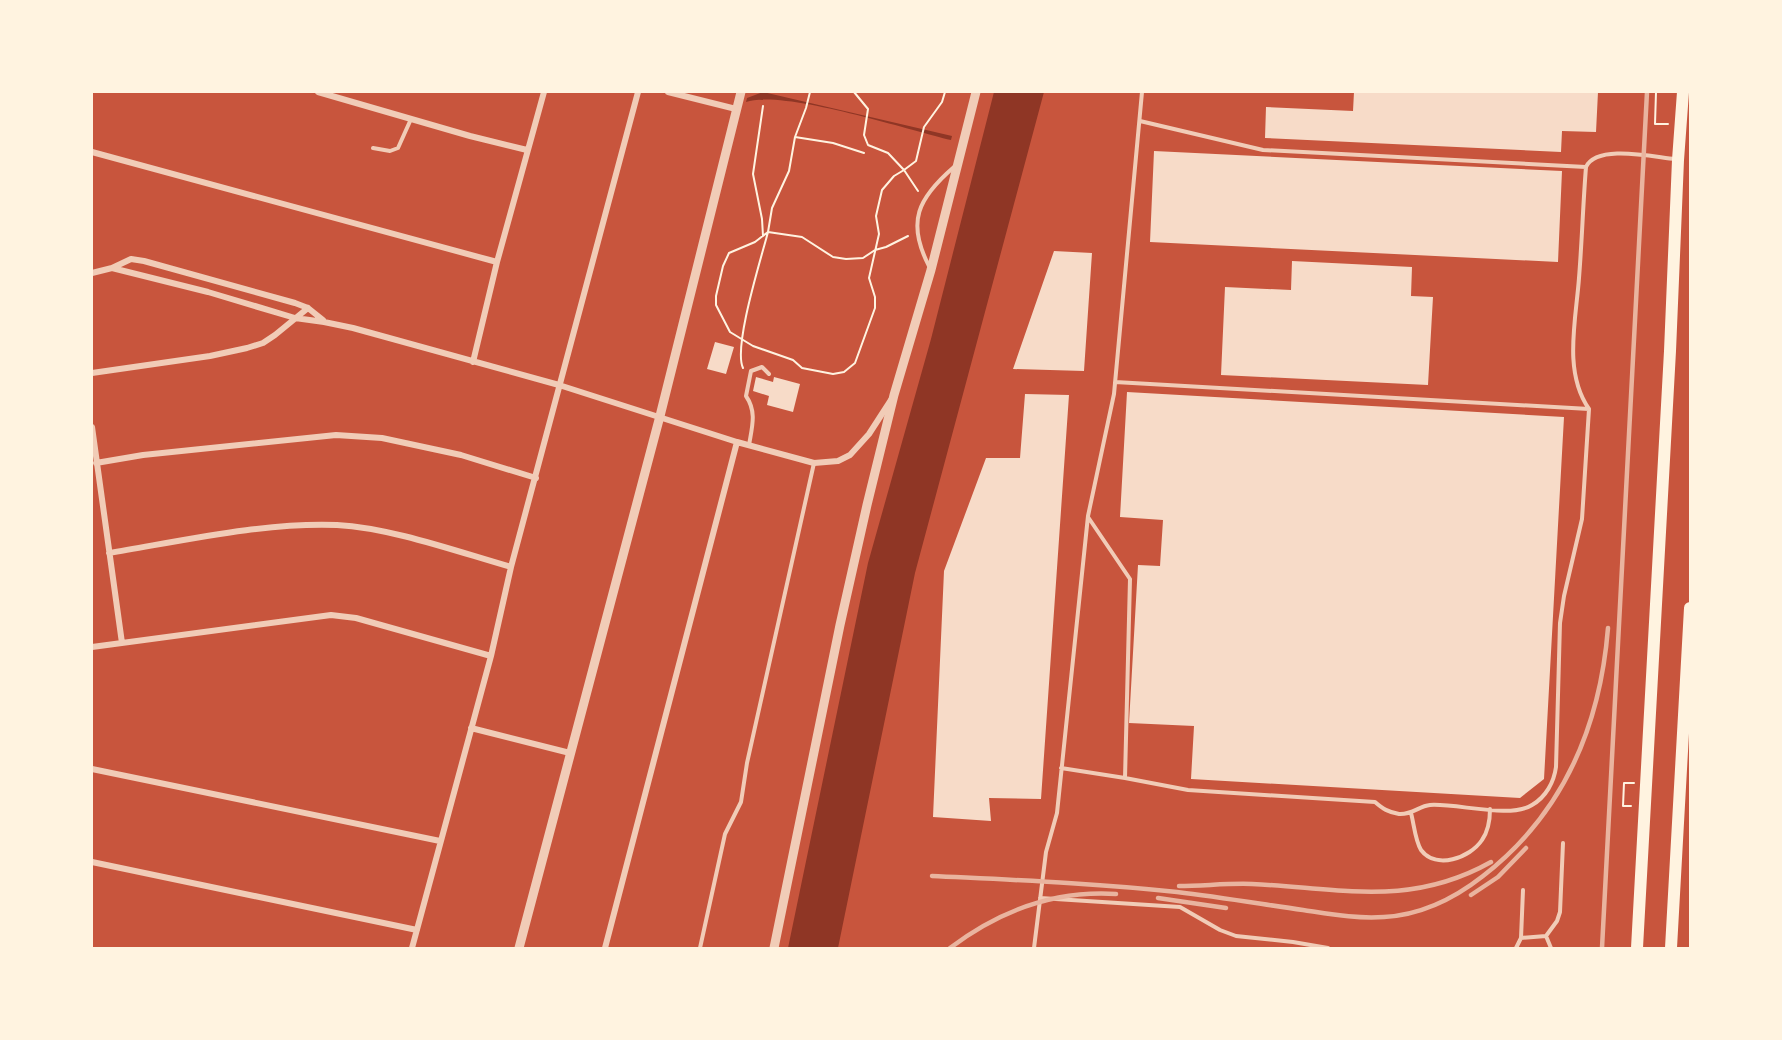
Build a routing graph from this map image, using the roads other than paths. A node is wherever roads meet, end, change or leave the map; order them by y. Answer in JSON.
{"nodes":[{"id":1,"x":318,"y":92,"type":"edge"},
{"id":2,"x":544,"y":92,"type":"edge"},
{"id":3,"x":638,"y":92,"type":"edge"},
{"id":4,"x":668,"y":92,"type":"edge"},
{"id":5,"x":741,"y":92,"type":"edge"},
{"id":6,"x":976,"y":92,"type":"edge"},
{"id":7,"x":1142,"y":92,"type":"edge"},
{"id":8,"x":1683,"y":92,"type":"edge"},
{"id":9,"x":736,"y":109,"type":"junction"},
{"id":10,"x":411,"y":119,"type":"junction"},
{"id":11,"x":1140,"y":121,"type":"junction"},
{"id":12,"x":373,"y":148,"type":"dead end"},
{"id":13,"x":527,"y":150,"type":"junction"},
{"id":14,"x":92,"y":152,"type":"edge"},
{"id":15,"x":1678,"y":160,"type":"junction"},
{"id":16,"x":957,"y":164,"type":"junction"},
{"id":17,"x":1586,"y":167,"type":"junction"},
{"id":18,"x":497,"y":262,"type":"junction"},
{"id":19,"x":112,"y":268,"type":"junction"},
{"id":20,"x":931,"y":270,"type":"junction"},
{"id":21,"x":92,"y":273,"type":"edge"},
{"id":22,"x":308,"y":308,"type":"junction"},
{"id":23,"x":295,"y":318,"type":"junction"},
{"id":24,"x":324,"y":322,"type":"junction"},
{"id":25,"x":473,"y":362,"type":"junction"},
{"id":26,"x":92,"y":373,"type":"edge"},
{"id":27,"x":769,"y":374,"type":"dead end"},
{"id":28,"x":1115,"y":382,"type":"junction"},
{"id":29,"x":559,"y":385,"type":"junction"},
{"id":30,"x":894,"y":395,"type":"junction"},
{"id":31,"x":1589,"y":409,"type":"junction"},
{"id":32,"x":660,"y":416,"type":"junction"},
{"id":33,"x":92,"y":427,"type":"edge"},
{"id":34,"x":738,"y":442,"type":"junction"},
{"id":35,"x":750,"y":445,"type":"junction"},
{"id":36,"x":96,"y":463,"type":"junction"},
{"id":37,"x":814,"y":463,"type":"junction"},
{"id":38,"x":536,"y":478,"type":"junction"},
{"id":39,"x":1088,"y":516,"type":"junction"},
{"id":40,"x":109,"y":553,"type":"junction"},
{"id":41,"x":511,"y":567,"type":"junction"},
{"id":42,"x":1690,"y":608,"type":"edge"},
{"id":43,"x":122,"y":643,"type":"junction"},
{"id":44,"x":92,"y":647,"type":"edge"},
{"id":45,"x":491,"y":656,"type":"junction"},
{"id":46,"x":1689,"y":678,"type":"edge"},
{"id":47,"x":471,"y":728,"type":"junction"},
{"id":48,"x":570,"y":753,"type":"junction"},
{"id":49,"x":1061,"y":768,"type":"junction"},
{"id":50,"x":92,"y":769,"type":"edge"},
{"id":51,"x":1685,"y":775,"type":"edge"},
{"id":52,"x":1125,"y":778,"type":"junction"},
{"id":53,"x":1490,"y":809,"type":"junction"},
{"id":54,"x":1411,"y":813,"type":"junction"},
{"id":55,"x":440,"y":841,"type":"junction"},
{"id":56,"x":1563,"y":843,"type":"dead end"},
{"id":57,"x":92,"y":862,"type":"edge"},
{"id":58,"x":1523,"y":890,"type":"dead end"},
{"id":59,"x":1040,"y":898,"type":"junction"},
{"id":60,"x":784,"y":907,"type":"junction"},
{"id":61,"x":417,"y":930,"type":"junction"},
{"id":62,"x":1546,"y":936,"type":"junction"},
{"id":63,"x":1521,"y":938,"type":"junction"},
{"id":64,"x":412,"y":948,"type":"edge"},
{"id":65,"x":519,"y":948,"type":"edge"},
{"id":66,"x":605,"y":948,"type":"edge"},
{"id":67,"x":700,"y":948,"type":"edge"},
{"id":68,"x":769,"y":948,"type":"edge"},
{"id":69,"x":774,"y":948,"type":"edge"},
{"id":70,"x":1034,"y":948,"type":"edge"},
{"id":71,"x":1328,"y":948,"type":"edge"},
{"id":72,"x":1516,"y":948,"type":"edge"},
{"id":73,"x":1551,"y":948,"type":"edge"},
{"id":74,"x":1637,"y":948,"type":"edge"},
{"id":75,"x":1671,"y":948,"type":"edge"}],
"edges":[{"from":1,"to":10,"type":"street"},
{"from":2,"to":13,"type":"street"},
{"from":3,"to":29,"type":"street"},
{"from":4,"to":9,"type":"street"},
{"from":5,"to":9,"type":"street"},
{"from":6,"to":16,"type":"street"},
{"from":7,"to":11,"type":"lane"},
{"from":8,"to":15,"type":"main road"},
{"from":9,"to":32,"type":"street"},
{"from":10,"to":12,"type":"lane"},
{"from":10,"to":13,"type":"street"},
{"from":11,"to":17,"type":"lane"},
{"from":11,"to":28,"type":"lane"},
{"from":13,"to":18,"type":"street"},
{"from":14,"to":18,"type":"street"},
{"from":15,"to":17,"type":"lane"},
{"from":15,"to":74,"type":"main road"},
{"from":16,"to":20,"type":"street"},
{"from":16,"to":20,"type":"lane"},
{"from":17,"to":31,"type":"lane"},
{"from":18,"to":25,"type":"street"},
{"from":19,"to":21,"type":"street"},
{"from":19,"to":22,"type":"street"},
{"from":19,"to":23,"type":"street"},
{"from":20,"to":30,"type":"street"},
{"from":22,"to":23,"type":"street"},
{"from":22,"to":24,"type":"street"},
{"from":23,"to":24,"type":"street"},
{"from":23,"to":26,"type":"street"},
{"from":24,"to":25,"type":"street"},
{"from":25,"to":29,"type":"street"},
{"from":27,"to":35,"type":"lane"},
{"from":28,"to":31,"type":"lane"},
{"from":28,"to":39,"type":"lane"},
{"from":29,"to":32,"type":"street"},
{"from":29,"to":38,"type":"street"},
{"from":30,"to":37,"type":"street"},
{"from":30,"to":60,"type":"street"},
{"from":31,"to":53,"type":"lane"},
{"from":32,"to":34,"type":"street"},
{"from":32,"to":48,"type":"street"},
{"from":33,"to":36,"type":"street"},
{"from":34,"to":35,"type":"street"},
{"from":34,"to":66,"type":"street"},
{"from":35,"to":37,"type":"street"},
{"from":36,"to":38,"type":"street"},
{"from":36,"to":40,"type":"street"},
{"from":37,"to":67,"type":"lane"},
{"from":38,"to":41,"type":"street"},
{"from":39,"to":49,"type":"lane"},
{"from":39,"to":52,"type":"lane"},
{"from":40,"to":41,"type":"street"},
{"from":40,"to":43,"type":"street"},
{"from":41,"to":45,"type":"street"},
{"from":42,"to":46,"type":"main road"},
{"from":43,"to":44,"type":"street"},
{"from":43,"to":45,"type":"street"},
{"from":45,"to":47,"type":"street"},
{"from":46,"to":51,"type":"main road"},
{"from":47,"to":48,"type":"street"},
{"from":47,"to":55,"type":"street"},
{"from":48,"to":65,"type":"street"},
{"from":49,"to":52,"type":"lane"},
{"from":49,"to":59,"type":"lane"},
{"from":50,"to":55,"type":"street"},
{"from":51,"to":75,"type":"main road"},
{"from":52,"to":54,"type":"lane"},
{"from":53,"to":54,"type":"lane"},
{"from":53,"to":54,"type":"lane"},
{"from":55,"to":61,"type":"street"},
{"from":56,"to":62,"type":"lane"},
{"from":57,"to":61,"type":"street"},
{"from":58,"to":63,"type":"lane"},
{"from":59,"to":70,"type":"lane"},
{"from":59,"to":71,"type":"lane"},
{"from":60,"to":68,"type":"street"},
{"from":60,"to":69,"type":"street"},
{"from":61,"to":64,"type":"street"},
{"from":62,"to":63,"type":"lane"},
{"from":62,"to":73,"type":"lane"},
{"from":63,"to":72,"type":"lane"}]}
